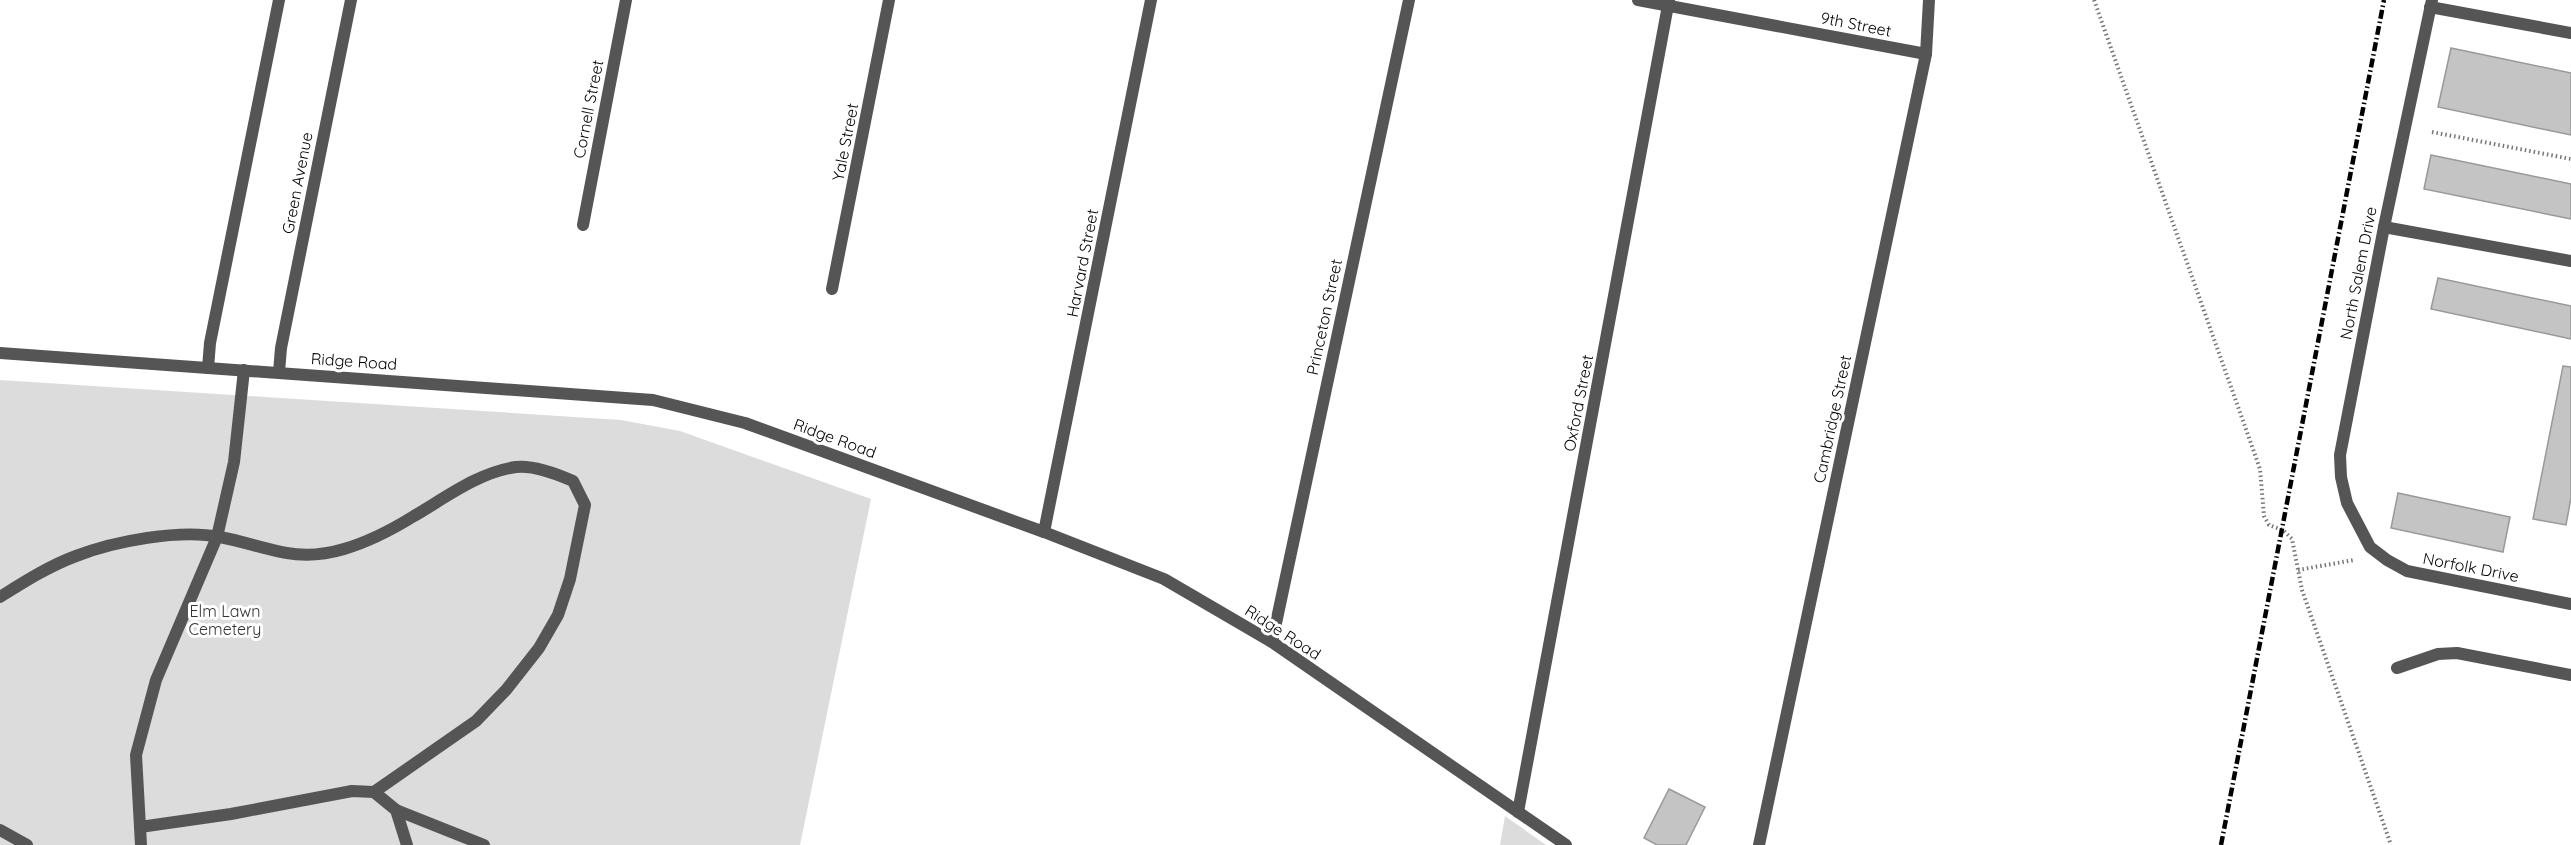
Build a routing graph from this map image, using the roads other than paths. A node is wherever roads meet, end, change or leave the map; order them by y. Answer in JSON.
{"nodes":[{"id":1,"x":279,"y":0,"type":"edge"},
{"id":2,"x":351,"y":0,"type":"edge"},
{"id":3,"x":626,"y":0,"type":"edge"},
{"id":4,"x":888,"y":0,"type":"edge"},
{"id":5,"x":1151,"y":0,"type":"edge"},
{"id":6,"x":1409,"y":0,"type":"edge"},
{"id":7,"x":1638,"y":0,"type":"edge"},
{"id":8,"x":1929,"y":0,"type":"edge"},
{"id":9,"x":1669,"y":3,"type":"edge"},
{"id":10,"x":2431,"y":4,"type":"edge"},
{"id":11,"x":2571,"y":33,"type":"edge"},
{"id":12,"x":1926,"y":54,"type":"junction"},
{"id":13,"x":582,"y":225,"type":"dead end"},
{"id":14,"x":2384,"y":227,"type":"junction"},
{"id":15,"x":2571,"y":261,"type":"edge"},
{"id":16,"x":832,"y":289,"type":"dead end"},
{"id":17,"x":0,"y":353,"type":"edge"},
{"id":18,"x":208,"y":368,"type":"junction"},
{"id":19,"x":244,"y":370,"type":"junction"},
{"id":20,"x":279,"y":372,"type":"junction"},
{"id":21,"x":1044,"y":532,"type":"junction"},
{"id":22,"x":218,"y":537,"type":"junction"},
{"id":23,"x":2370,"y":547,"type":"joint"},
{"id":24,"x":0,"y":597,"type":"edge"},
{"id":25,"x":2571,"y":604,"type":"edge"},
{"id":26,"x":1272,"y":642,"type":"junction"},
{"id":27,"x":2397,"y":668,"type":"dead end"},
{"id":28,"x":2571,"y":675,"type":"edge"},
{"id":29,"x":374,"y":792,"type":"junction"},
{"id":30,"x":396,"y":810,"type":"junction"},
{"id":31,"x":1518,"y":812,"type":"junction"},
{"id":32,"x":140,"y":827,"type":"junction"},
{"id":33,"x":0,"y":830,"type":"edge"},
{"id":34,"x":27,"y":845,"type":"edge"},
{"id":35,"x":141,"y":845,"type":"edge"},
{"id":36,"x":407,"y":845,"type":"edge"},
{"id":37,"x":484,"y":845,"type":"edge"},
{"id":38,"x":1566,"y":845,"type":"edge"},
{"id":39,"x":1759,"y":845,"type":"edge"}],
"edges":[{"from":1,"to":18,"type":"street"},
{"from":2,"to":20,"type":"street","name":"Green Avenue"},
{"from":3,"to":13,"type":"street","name":"Cornell Street"},
{"from":4,"to":16,"type":"street","name":"Yale Street"},
{"from":5,"to":21,"type":"street","name":"Harvard Street"},
{"from":6,"to":26,"type":"street","name":"Princeton Street"},
{"from":7,"to":9,"type":"street","name":"9th Street"},
{"from":8,"to":12,"type":"street","name":"Cambridge Street"},
{"from":9,"to":12,"type":"street","name":"9th Street"},
{"from":9,"to":31,"type":"street","name":"Oxford Street"},
{"from":10,"to":11,"type":"street"},
{"from":10,"to":14,"type":"street","name":"North Salem Drive"},
{"from":12,"to":39,"type":"street","name":"Cambridge Street"},
{"from":14,"to":15,"type":"street"},
{"from":14,"to":23,"type":"street","name":"North Salem Drive"},
{"from":17,"to":18,"type":"street","name":"Ridge Road"},
{"from":18,"to":19,"type":"street","name":"Ridge Road"},
{"from":19,"to":20,"type":"street","name":"Ridge Road"},
{"from":19,"to":22,"type":"street"},
{"from":20,"to":21,"type":"street","name":"Ridge Road"},
{"from":21,"to":26,"type":"street","name":"Ridge Road"},
{"from":22,"to":24,"type":"street"},
{"from":22,"to":29,"type":"street"},
{"from":22,"to":32,"type":"street"},
{"from":23,"to":25,"type":"street","name":"Norfolk Drive"},
{"from":26,"to":31,"type":"street","name":"Ridge Road"},
{"from":27,"to":28,"type":"street"},
{"from":29,"to":30,"type":"street"},
{"from":29,"to":32,"type":"street"},
{"from":30,"to":36,"type":"street"},
{"from":30,"to":37,"type":"street"},
{"from":31,"to":38,"type":"street","name":"Ridge Road"},
{"from":32,"to":35,"type":"street"},
{"from":33,"to":34,"type":"street"}]}
